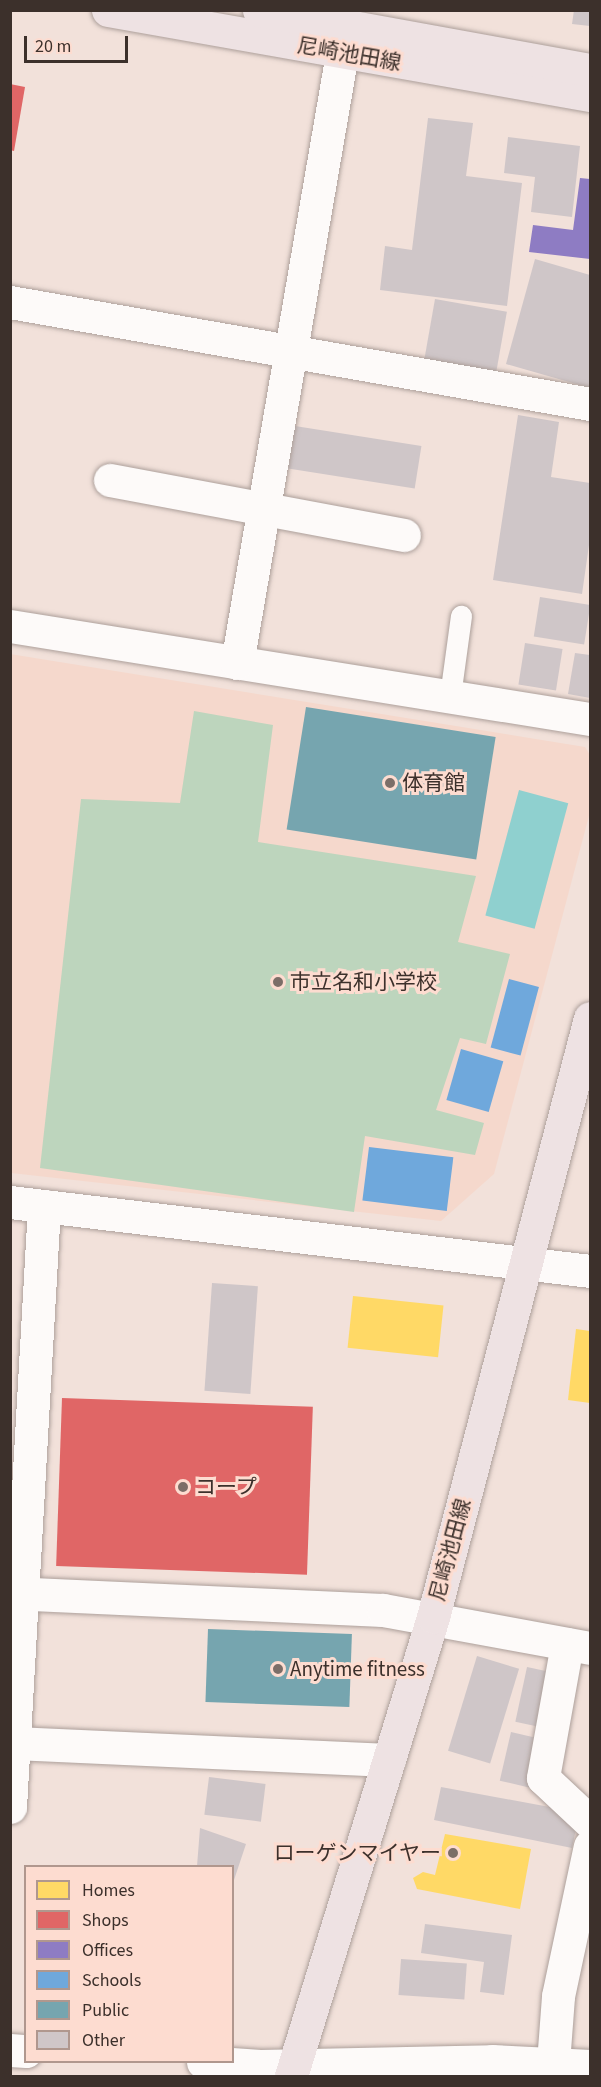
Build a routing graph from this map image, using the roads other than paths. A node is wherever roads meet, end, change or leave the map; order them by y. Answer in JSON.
{"nodes":[{"id":1,"x":108,"y":10,"type":"edge"},
{"id":2,"x":259,"y":10,"type":"edge"},
{"id":3,"x":336,"y":29,"type":"edge"},
{"id":4,"x":591,"y":70,"type":"edge"},
{"id":5,"x":591,"y":95,"type":"edge"},
{"id":6,"x":10,"y":302,"type":"edge"},
{"id":7,"x":292,"y":351,"type":"junction"},
{"id":8,"x":591,"y":404,"type":"edge"},
{"id":9,"x":110,"y":480,"type":"dead end"},
{"id":10,"x":264,"y":510,"type":"junction"},
{"id":11,"x":404,"y":536,"type":"dead end"},
{"id":12,"x":460,"y":616,"type":"dead end"},
{"id":13,"x":10,"y":626,"type":"edge"},
{"id":14,"x":237,"y":663,"type":"junction"},
{"id":15,"x":450,"y":696,"type":"junction"},
{"id":16,"x":591,"y":719,"type":"edge"},
{"id":17,"x":591,"y":1018,"type":"edge"},
{"id":18,"x":10,"y":1202,"type":"edge"},
{"id":19,"x":44,"y":1206,"type":"junction"},
{"id":20,"x":526,"y":1264,"type":"junction"},
{"id":21,"x":591,"y":1271,"type":"edge"},
{"id":22,"x":17,"y":1593,"type":"edge"},
{"id":23,"x":432,"y":1617,"type":"junction"},
{"id":24,"x":579,"y":1646,"type":"edge"},
{"id":25,"x":14,"y":1743,"type":"junction"},
{"id":26,"x":389,"y":1760,"type":"junction"},
{"id":27,"x":10,"y":1807,"type":"edge"},
{"id":28,"x":591,"y":1822,"type":"edge"},
{"id":29,"x":591,"y":1846,"type":"edge"},
{"id":30,"x":226,"y":2063,"type":"edge"},
{"id":31,"x":553,"y":2063,"type":"junction"},
{"id":32,"x":591,"y":2066,"type":"edge"},
{"id":33,"x":293,"y":2070,"type":"edge"}],
"edges":[{"from":1,"to":3,"type":"main road","name":"尼崎池田線"},
{"from":2,"to":3,"type":"main road","name":"尼崎池田線"},
{"from":3,"to":4,"type":"main road","name":"尼崎池田線"},
{"from":3,"to":5,"type":"main road","name":"尼崎池田線"},
{"from":3,"to":7,"type":"street"},
{"from":6,"to":7,"type":"street"},
{"from":7,"to":8,"type":"street"},
{"from":7,"to":10,"type":"street"},
{"from":9,"to":10,"type":"street"},
{"from":10,"to":11,"type":"street"},
{"from":10,"to":14,"type":"street"},
{"from":12,"to":15,"type":"lane"},
{"from":13,"to":14,"type":"street"},
{"from":14,"to":15,"type":"street"},
{"from":15,"to":16,"type":"street"},
{"from":17,"to":20,"type":"main road","name":"尼崎池田線"},
{"from":18,"to":19,"type":"street"},
{"from":19,"to":20,"type":"street"},
{"from":19,"to":22,"type":"street"},
{"from":20,"to":21,"type":"street"},
{"from":20,"to":23,"type":"main road","name":"尼崎池田線"},
{"from":22,"to":23,"type":"street"},
{"from":22,"to":25,"type":"street"},
{"from":23,"to":24,"type":"street"},
{"from":23,"to":26,"type":"main road","name":"尼崎池田線"},
{"from":24,"to":28,"type":"street"},
{"from":25,"to":26,"type":"street"},
{"from":25,"to":27,"type":"street"},
{"from":26,"to":33,"type":"main road","name":"尼崎池田線"},
{"from":29,"to":31,"type":"street"},
{"from":30,"to":33,"type":"street"},
{"from":31,"to":32,"type":"street"},
{"from":31,"to":33,"type":"street"}]}
